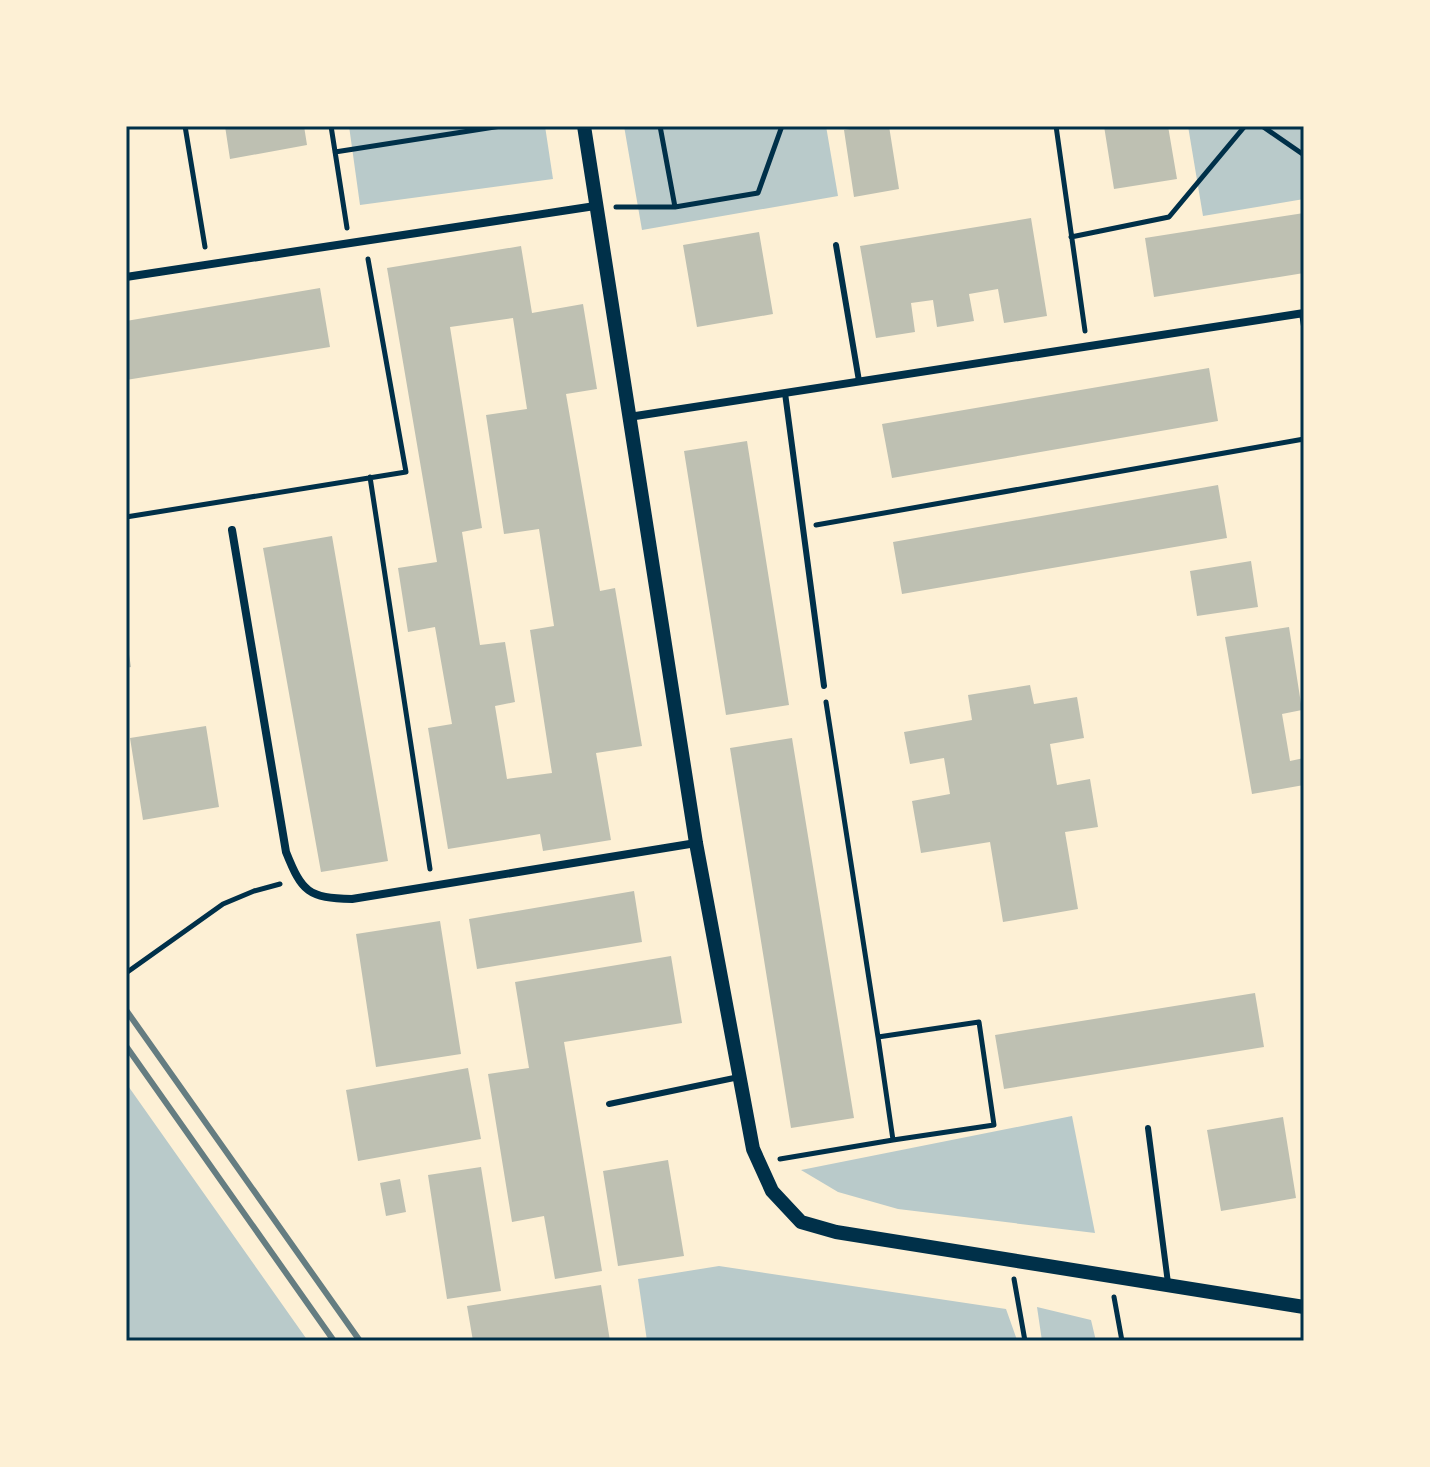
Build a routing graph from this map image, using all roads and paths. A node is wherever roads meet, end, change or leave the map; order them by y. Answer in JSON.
{"nodes":[{"id":1,"x":185,"y":126,"type":"edge"},
{"id":2,"x":331,"y":126,"type":"edge"},
{"id":3,"x":501,"y":126,"type":"edge"},
{"id":4,"x":584,"y":126,"type":"edge"},
{"id":5,"x":660,"y":126,"type":"edge"},
{"id":6,"x":782,"y":126,"type":"edge"},
{"id":7,"x":1056,"y":126,"type":"edge"},
{"id":8,"x":1245,"y":126,"type":"edge"},
{"id":9,"x":1262,"y":126,"type":"edge"},
{"id":10,"x":335,"y":152,"type":"junction"},
{"id":11,"x":1304,"y":155,"type":"edge"},
{"id":12,"x":595,"y":206,"type":"junction"},
{"id":13,"x":675,"y":207,"type":"junction"},
{"id":14,"x":1071,"y":237,"type":"junction"},
{"id":15,"x":365,"y":242,"type":"junction"},
{"id":16,"x":349,"y":244,"type":"junction"},
{"id":17,"x":836,"y":245,"type":"dead end"},
{"id":18,"x":208,"y":266,"type":"junction"},
{"id":19,"x":126,"y":277,"type":"edge"},
{"id":20,"x":1303,"y":313,"type":"edge"},
{"id":21,"x":1304,"y":326,"type":"edge"},
{"id":22,"x":1087,"y":346,"type":"junction"},
{"id":23,"x":859,"y":381,"type":"junction"},
{"id":24,"x":785,"y":393,"type":"junction"},
{"id":25,"x":628,"y":417,"type":"junction"},
{"id":26,"x":1304,"y":439,"type":"edge"},
{"id":27,"x":370,"y":477,"type":"junction"},
{"id":28,"x":126,"y":517,"type":"edge"},
{"id":29,"x":803,"y":527,"type":"junction"},
{"id":30,"x":232,"y":530,"type":"dead end"},
{"id":31,"x":824,"y":686,"type":"joint"},
{"id":32,"x":696,"y":843,"type":"junction"},
{"id":33,"x":297,"y":880,"type":"junction"},
{"id":34,"x":433,"y":886,"type":"junction"},
{"id":35,"x":126,"y":973,"type":"edge"},
{"id":36,"x":878,"y":1037,"type":"junction"},
{"id":37,"x":740,"y":1077,"type":"junction"},
{"id":38,"x":609,"y":1104,"type":"dead end"},
{"id":39,"x":1148,"y":1128,"type":"dead end"},
{"id":40,"x":893,"y":1140,"type":"junction"},
{"id":41,"x":759,"y":1162,"type":"junction"},
{"id":42,"x":1010,"y":1260,"type":"junction"},
{"id":43,"x":1110,"y":1277,"type":"junction"},
{"id":44,"x":1169,"y":1286,"type":"junction"},
{"id":45,"x":1304,"y":1307,"type":"edge"},
{"id":46,"x":1025,"y":1341,"type":"edge"},
{"id":47,"x":1122,"y":1341,"type":"edge"}],
"edges":[{"from":1,"to":18,"type":"path"},
{"from":2,"to":10,"type":"path"},
{"from":3,"to":10,"type":"path"},
{"from":4,"to":12,"type":"street"},
{"from":5,"to":13,"type":"path"},
{"from":6,"to":13,"type":"path"},
{"from":7,"to":14,"type":"path"},
{"from":8,"to":14,"type":"path"},
{"from":9,"to":11,"type":"path"},
{"from":10,"to":16,"type":"path"},
{"from":12,"to":13,"type":"path"},
{"from":12,"to":15,"type":"street"},
{"from":12,"to":25,"type":"street"},
{"from":14,"to":22,"type":"path"},
{"from":15,"to":16,"type":"street"},
{"from":15,"to":27,"type":"path"},
{"from":16,"to":18,"type":"street"},
{"from":17,"to":23,"type":"lane"},
{"from":18,"to":19,"type":"street"},
{"from":20,"to":21,"type":"lane"},
{"from":20,"to":22,"type":"street"},
{"from":22,"to":23,"type":"street"},
{"from":23,"to":24,"type":"street"},
{"from":24,"to":25,"type":"street"},
{"from":24,"to":29,"type":"lane"},
{"from":25,"to":32,"type":"street"},
{"from":26,"to":29,"type":"path"},
{"from":27,"to":28,"type":"path"},
{"from":27,"to":34,"type":"path"},
{"from":29,"to":31,"type":"lane"},
{"from":30,"to":33,"type":"street"},
{"from":31,"to":36,"type":"path"},
{"from":32,"to":34,"type":"street"},
{"from":32,"to":37,"type":"street"},
{"from":33,"to":34,"type":"street"},
{"from":33,"to":35,"type":"path"},
{"from":36,"to":40,"type":"path"},
{"from":36,"to":40,"type":"path"},
{"from":37,"to":38,"type":"lane"},
{"from":37,"to":41,"type":"street"},
{"from":39,"to":44,"type":"lane"},
{"from":40,"to":41,"type":"path"},
{"from":41,"to":42,"type":"street"},
{"from":42,"to":43,"type":"street"},
{"from":42,"to":46,"type":"path"},
{"from":43,"to":44,"type":"street"},
{"from":43,"to":47,"type":"path"},
{"from":44,"to":45,"type":"street"}]}
